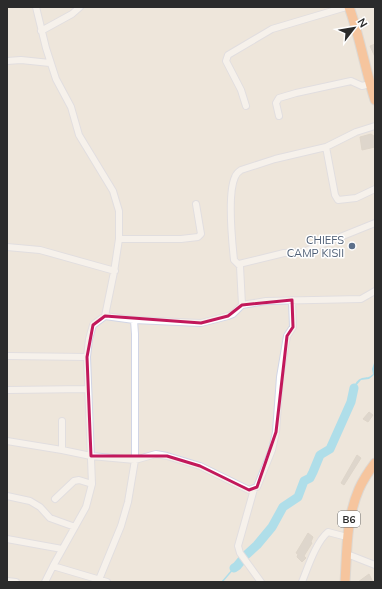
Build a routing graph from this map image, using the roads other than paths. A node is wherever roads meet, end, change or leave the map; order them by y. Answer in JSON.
{"nodes":[{"id":1,"x":36,"y":7,"type":"edge"},
{"id":2,"x":80,"y":7,"type":"edge"},
{"id":3,"x":346,"y":7,"type":"edge"},
{"id":4,"x":349,"y":7,"type":"edge"},
{"id":5,"x":41,"y":31,"type":"junction"},
{"id":6,"x":7,"y":61,"type":"edge"},
{"id":7,"x":50,"y":62,"type":"junction"},
{"id":8,"x":370,"y":84,"type":"junction"},
{"id":9,"x":375,"y":100,"type":"edge"},
{"id":10,"x":246,"y":106,"type":"dead end"},
{"id":11,"x":279,"y":116,"type":"dead end"},
{"id":12,"x":375,"y":126,"type":"edge"},
{"id":13,"x":326,"y":147,"type":"junction"},
{"id":14,"x":375,"y":189,"type":"edge"},
{"id":15,"x":196,"y":204,"type":"dead end"},
{"id":16,"x":375,"y":223,"type":"edge"},
{"id":17,"x":119,"y":239,"type":"junction"},
{"id":18,"x":7,"y":247,"type":"edge"},
{"id":19,"x":239,"y":264,"type":"junction"},
{"id":20,"x":115,"y":270,"type":"junction"},
{"id":21,"x":375,"y":291,"type":"edge"},
{"id":22,"x":292,"y":300,"type":"junction"},
{"id":23,"x":242,"y":306,"type":"junction"},
{"id":24,"x":105,"y":316,"type":"junction"},
{"id":25,"x":134,"y":320,"type":"junction"},
{"id":26,"x":7,"y":356,"type":"edge"},
{"id":27,"x":87,"y":357,"type":"junction"},
{"id":28,"x":88,"y":389,"type":"junction"},
{"id":29,"x":7,"y":390,"type":"edge"},
{"id":30,"x":62,"y":421,"type":"dead end"},
{"id":31,"x":7,"y":441,"type":"edge"},
{"id":32,"x":62,"y":450,"type":"junction"},
{"id":33,"x":91,"y":456,"type":"junction"},
{"id":34,"x":135,"y":460,"type":"junction"},
{"id":35,"x":375,"y":462,"type":"edge"},
{"id":36,"x":92,"y":484,"type":"junction"},
{"id":37,"x":254,"y":489,"type":"junction"},
{"id":38,"x":7,"y":496,"type":"edge"},
{"id":39,"x":55,"y":498,"type":"dead end"},
{"id":40,"x":75,"y":527,"type":"junction"},
{"id":41,"x":347,"y":537,"type":"junction"},
{"id":42,"x":7,"y":539,"type":"edge"},
{"id":43,"x":62,"y":549,"type":"junction"},
{"id":44,"x":347,"y":554,"type":"junction"},
{"id":45,"x":375,"y":565,"type":"edge"},
{"id":46,"x":52,"y":566,"type":"junction"},
{"id":47,"x":7,"y":581,"type":"edge"},
{"id":48,"x":99,"y":581,"type":"edge"},
{"id":49,"x":16,"y":582,"type":"edge"},
{"id":50,"x":45,"y":582,"type":"edge"},
{"id":51,"x":107,"y":582,"type":"edge"},
{"id":52,"x":261,"y":582,"type":"edge"},
{"id":53,"x":302,"y":582,"type":"edge"},
{"id":54,"x":345,"y":582,"type":"edge"}],
"edges":[{"from":1,"to":5,"type":"street"},
{"from":2,"to":5,"type":"street"},
{"from":3,"to":10,"type":"street"},
{"from":4,"to":8,"type":"highway"},
{"from":5,"to":7,"type":"street"},
{"from":6,"to":7,"type":"street"},
{"from":7,"to":17,"type":"street"},
{"from":8,"to":9,"type":"highway"},
{"from":8,"to":11,"type":"street"},
{"from":12,"to":13,"type":"street"},
{"from":13,"to":14,"type":"street"},
{"from":13,"to":19,"type":"street"},
{"from":15,"to":17,"type":"street"},
{"from":16,"to":19,"type":"street"},
{"from":17,"to":20,"type":"street"},
{"from":18,"to":20,"type":"street"},
{"from":19,"to":23,"type":"street"},
{"from":20,"to":24,"type":"street"},
{"from":21,"to":22,"type":"street"},
{"from":22,"to":23,"type":"street"},
{"from":22,"to":37,"type":"street"},
{"from":23,"to":25,"type":"street"},
{"from":24,"to":25,"type":"street"},
{"from":24,"to":27,"type":"street"},
{"from":25,"to":34,"type":"street"},
{"from":26,"to":27,"type":"street"},
{"from":27,"to":28,"type":"street"},
{"from":28,"to":29,"type":"street"},
{"from":28,"to":33,"type":"street"},
{"from":30,"to":32,"type":"street"},
{"from":31,"to":32,"type":"street"},
{"from":32,"to":33,"type":"street"},
{"from":33,"to":34,"type":"street"},
{"from":33,"to":36,"type":"street"},
{"from":34,"to":37,"type":"street"},
{"from":34,"to":48,"type":"street"},
{"from":35,"to":41,"type":"highway","number":"B6"},
{"from":36,"to":39,"type":"street"},
{"from":36,"to":40,"type":"street"},
{"from":37,"to":52,"type":"street"},
{"from":38,"to":40,"type":"street"},
{"from":40,"to":43,"type":"street"},
{"from":41,"to":44,"type":"highway","number":"B6"},
{"from":41,"to":53,"type":"street"},
{"from":42,"to":43,"type":"street"},
{"from":43,"to":46,"type":"street"},
{"from":44,"to":45,"type":"street"},
{"from":44,"to":54,"type":"highway","number":"B6"},
{"from":46,"to":48,"type":"street"},
{"from":46,"to":50,"type":"street"},
{"from":47,"to":49,"type":"street"},
{"from":48,"to":51,"type":"street"}]}
